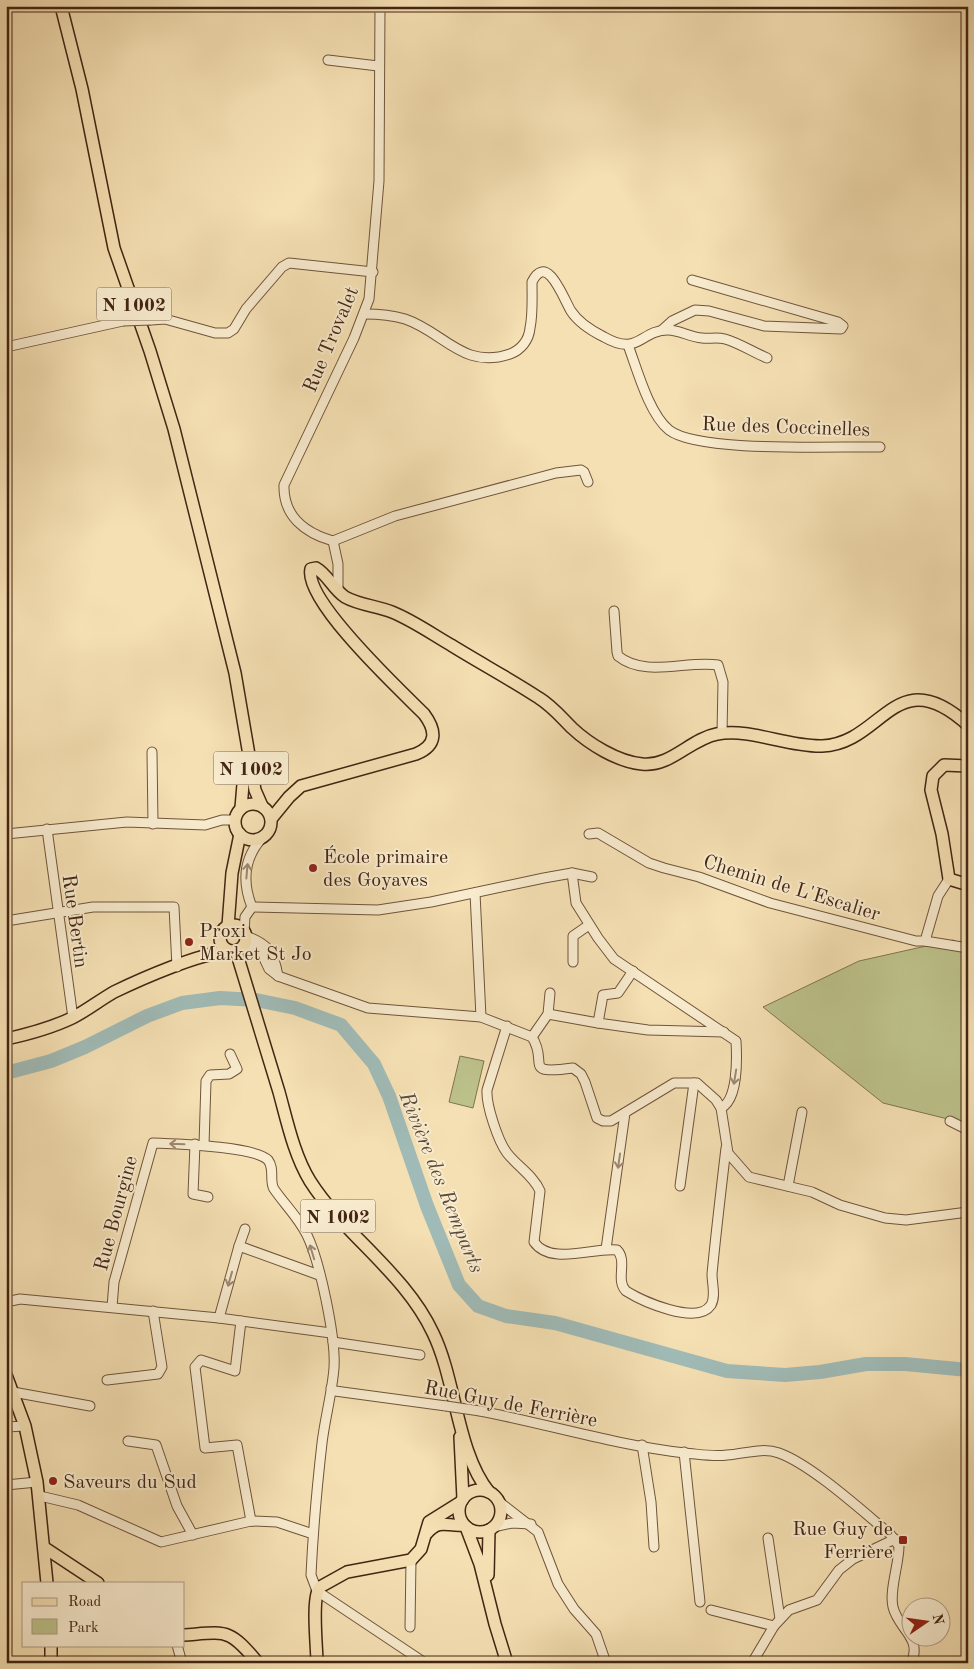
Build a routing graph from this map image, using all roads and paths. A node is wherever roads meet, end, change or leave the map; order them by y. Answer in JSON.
{"nodes":[{"id":1,"x":54,"y":6,"type":"edge"},
{"id":2,"x":61,"y":6,"type":"edge"},
{"id":3,"x":380,"y":6,"type":"edge"},
{"id":4,"x":64,"y":22,"type":"junction"},
{"id":5,"x":328,"y":60,"type":"dead end"},
{"id":6,"x":378,"y":66,"type":"junction"},
{"id":7,"x":373,"y":272,"type":"junction"},
{"id":8,"x":692,"y":280,"type":"dead end"},
{"id":9,"x":364,"y":314,"type":"junction"},
{"id":10,"x":662,"y":330,"type":"junction"},
{"id":11,"x":628,"y":345,"type":"junction"},
{"id":12,"x":6,"y":347,"type":"edge"},
{"id":13,"x":767,"y":358,"type":"dead end"},
{"id":14,"x":880,"y":447,"type":"dead end"},
{"id":15,"x":588,"y":482,"type":"dead end"},
{"id":16,"x":333,"y":541,"type":"junction"},
{"id":17,"x":338,"y":591,"type":"junction"},
{"id":18,"x":614,"y":611,"type":"dead end"},
{"id":19,"x":968,"y":726,"type":"edge"},
{"id":20,"x":244,"y":730,"type":"junction"},
{"id":21,"x":722,"y":733,"type":"junction"},
{"id":22,"x":152,"y":752,"type":"dead end"},
{"id":23,"x":968,"y":766,"type":"edge"},
{"id":24,"x":289,"y":797,"type":"junction"},
{"id":25,"x":264,"y":806,"type":"junction"},
{"id":26,"x":241,"y":808,"type":"junction"},
{"id":27,"x":272,"y":819,"type":"junction"},
{"id":28,"x":235,"y":820,"type":"junction"},
{"id":29,"x":153,"y":824,"type":"junction"},
{"id":30,"x":47,"y":829,"type":"junction"},
{"id":31,"x":6,"y":834,"type":"edge"},
{"id":32,"x":240,"y":834,"type":"junction"},
{"id":33,"x":589,"y":834,"type":"dead end"},
{"id":34,"x":260,"y":839,"type":"junction"},
{"id":35,"x":238,"y":854,"type":"junction"},
{"id":36,"x":572,"y":873,"type":"junction"},
{"id":37,"x":592,"y":877,"type":"dead end"},
{"id":38,"x":949,"y":879,"type":"junction"},
{"id":39,"x":968,"y":880,"type":"edge"},
{"id":40,"x":475,"y":892,"type":"junction"},
{"id":41,"x":252,"y":907,"type":"junction"},
{"id":42,"x":56,"y":912,"type":"junction"},
{"id":43,"x":6,"y":922,"type":"edge"},
{"id":44,"x":589,"y":925,"type":"junction"},
{"id":45,"x":237,"y":938,"type":"junction"},
{"id":46,"x":925,"y":942,"type":"junction"},
{"id":47,"x":968,"y":948,"type":"edge"},
{"id":48,"x":212,"y":953,"type":"junction"},
{"id":49,"x":573,"y":962,"type":"dead end"},
{"id":50,"x":177,"y":967,"type":"junction"},
{"id":51,"x":633,"y":971,"type":"junction"},
{"id":52,"x":550,"y":993,"type":"dead end"},
{"id":53,"x":548,"y":1014,"type":"junction"},
{"id":54,"x":481,"y":1017,"type":"junction"},
{"id":55,"x":73,"y":1018,"type":"junction"},
{"id":56,"x":598,"y":1023,"type":"junction"},
{"id":57,"x":507,"y":1026,"type":"junction"},
{"id":58,"x":724,"y":1032,"type":"junction"},
{"id":59,"x":532,"y":1037,"type":"junction"},
{"id":60,"x":6,"y":1039,"type":"edge"},
{"id":61,"x":230,"y":1054,"type":"dead end"},
{"id":62,"x":694,"y":1082,"type":"junction"},
{"id":63,"x":720,"y":1108,"type":"junction"},
{"id":64,"x":802,"y":1112,"type":"dead end"},
{"id":65,"x":625,"y":1113,"type":"junction"},
{"id":66,"x":950,"y":1121,"type":"dead end"},
{"id":67,"x":968,"y":1130,"type":"edge"},
{"id":68,"x":194,"y":1144,"type":"junction"},
{"id":69,"x":204,"y":1145,"type":"junction"},
{"id":70,"x":726,"y":1147,"type":"junction"},
{"id":71,"x":680,"y":1186,"type":"dead end"},
{"id":72,"x":788,"y":1186,"type":"junction"},
{"id":73,"x":208,"y":1197,"type":"dead end"},
{"id":74,"x":968,"y":1212,"type":"edge"},
{"id":75,"x":246,"y":1229,"type":"dead end"},
{"id":76,"x":239,"y":1246,"type":"junction"},
{"id":77,"x":606,"y":1249,"type":"junction"},
{"id":78,"x":319,"y":1275,"type":"junction"},
{"id":79,"x":6,"y":1302,"type":"edge"},
{"id":80,"x":112,"y":1307,"type":"junction"},
{"id":81,"x":153,"y":1312,"type":"junction"},
{"id":82,"x":219,"y":1318,"type":"junction"},
{"id":83,"x":241,"y":1320,"type":"junction"},
{"id":84,"x":332,"y":1337,"type":"junction"},
{"id":85,"x":420,"y":1355,"type":"dead end"},
{"id":86,"x":6,"y":1375,"type":"edge"},
{"id":87,"x":107,"y":1380,"type":"dead end"},
{"id":88,"x":331,"y":1388,"type":"junction"},
{"id":89,"x":13,"y":1392,"type":"junction"},
{"id":90,"x":90,"y":1406,"type":"dead end"},
{"id":91,"x":459,"y":1423,"type":"junction"},
{"id":92,"x":25,"y":1426,"type":"junction"},
{"id":93,"x":6,"y":1427,"type":"edge"},
{"id":94,"x":128,"y":1441,"type":"dead end"},
{"id":95,"x":642,"y":1445,"type":"junction"},
{"id":96,"x":684,"y":1452,"type":"junction"},
{"id":97,"x":37,"y":1482,"type":"junction"},
{"id":98,"x":6,"y":1485,"type":"edge"},
{"id":99,"x":488,"y":1492,"type":"junction"},
{"id":100,"x":40,"y":1496,"type":"junction"},
{"id":101,"x":462,"y":1501,"type":"junction"},
{"id":102,"x":498,"y":1501,"type":"junction"},
{"id":103,"x":251,"y":1520,"type":"junction"},
{"id":104,"x":531,"y":1524,"type":"junction"},
{"id":105,"x":465,"y":1526,"type":"junction"},
{"id":106,"x":491,"y":1528,"type":"junction"},
{"id":107,"x":313,"y":1534,"type":"junction"},
{"id":108,"x":426,"y":1534,"type":"junction"},
{"id":109,"x":192,"y":1535,"type":"junction"},
{"id":110,"x":768,"y":1538,"type":"dead end"},
{"id":111,"x":895,"y":1539,"type":"junction"},
{"id":112,"x":654,"y":1546,"type":"dead end"},
{"id":113,"x":45,"y":1548,"type":"junction"},
{"id":114,"x":411,"y":1560,"type":"junction"},
{"id":115,"x":47,"y":1582,"type":"edge"},
{"id":116,"x":97,"y":1582,"type":"edge"},
{"id":117,"x":317,"y":1591,"type":"junction"},
{"id":118,"x":489,"y":1600,"type":"junction"},
{"id":119,"x":700,"y":1602,"type":"dead end"},
{"id":120,"x":711,"y":1610,"type":"dead end"},
{"id":121,"x":777,"y":1622,"type":"junction"},
{"id":122,"x":410,"y":1627,"type":"dead end"},
{"id":123,"x":185,"y":1635,"type":"edge"},
{"id":124,"x":51,"y":1646,"type":"edge"},
{"id":125,"x":177,"y":1646,"type":"edge"},
{"id":126,"x":51,"y":1663,"type":"edge"},
{"id":127,"x":182,"y":1663,"type":"edge"},
{"id":128,"x":258,"y":1663,"type":"edge"},
{"id":129,"x":317,"y":1663,"type":"edge"},
{"id":130,"x":426,"y":1663,"type":"edge"},
{"id":131,"x":507,"y":1663,"type":"edge"},
{"id":132,"x":606,"y":1663,"type":"edge"},
{"id":133,"x":752,"y":1663,"type":"edge"},
{"id":134,"x":911,"y":1663,"type":"edge"}],
"edges":[{"from":1,"to":4,"type":"main road","number":"N 1002"},
{"from":2,"to":4,"type":"main road","number":"N 1002"},
{"from":3,"to":6,"type":"street","name":"Rue Trovalet"},
{"from":4,"to":20,"type":"main road","number":"N 1002"},
{"from":5,"to":6,"type":"street"},
{"from":6,"to":7,"type":"street","name":"Rue Trovalet"},
{"from":7,"to":9,"type":"street","name":"Rue Trovalet"},
{"from":7,"to":12,"type":"street","bridge":true},
{"from":8,"to":10,"type":"street"},
{"from":9,"to":11,"type":"street"},
{"from":9,"to":16,"type":"street","name":"Rue Trovalet"},
{"from":10,"to":11,"type":"street"},
{"from":10,"to":13,"type":"street"},
{"from":11,"to":14,"type":"street","name":"Rue des Coccinelles"},
{"from":15,"to":16,"type":"street"},
{"from":16,"to":17,"type":"street"},
{"from":17,"to":21,"type":"main road"},
{"from":17,"to":24,"type":"main road"},
{"from":18,"to":21,"type":"street"},
{"from":19,"to":21,"type":"main road"},
{"from":20,"to":25,"type":"main road","number":"N 1002"},
{"from":20,"to":26,"type":"main road","number":"N 1002"},
{"from":22,"to":29,"type":"street"},
{"from":23,"to":38,"type":"main road"},
{"from":24,"to":25,"type":"main road"},
{"from":24,"to":27,"type":"main road"},
{"from":25,"to":26,"type":"main road"},
{"from":25,"to":27,"type":"main road"},
{"from":26,"to":28,"type":"main road"},
{"from":27,"to":34,"type":"main road"},
{"from":28,"to":29,"type":"street"},
{"from":28,"to":32,"type":"main road"},
{"from":29,"to":30,"type":"street"},
{"from":30,"to":31,"type":"street"},
{"from":30,"to":42,"type":"street","name":"Rue Bertin"},
{"from":32,"to":34,"type":"main road"},
{"from":32,"to":35,"type":"main road","number":"N 1002"},
{"from":33,"to":46,"type":"street","name":"Chemin de L'Escalier"},
{"from":34,"to":35,"type":"main road"},
{"from":41,"to":34,"type":"street","one_way":true},
{"from":35,"to":45,"type":"main road","number":"N 1002"},
{"from":36,"to":37,"type":"street"},
{"from":36,"to":40,"type":"street"},
{"from":36,"to":44,"type":"street"},
{"from":38,"to":39,"type":"main road"},
{"from":38,"to":46,"type":"street"},
{"from":40,"to":41,"type":"street"},
{"from":40,"to":54,"type":"street"},
{"from":41,"to":45,"type":"street"},
{"from":42,"to":43,"type":"street"},
{"from":42,"to":50,"type":"street"},
{"from":42,"to":55,"type":"street","name":"Rue Bertin"},
{"from":44,"to":49,"type":"street"},
{"from":44,"to":51,"type":"street"},
{"from":45,"to":48,"type":"main road"},
{"from":45,"to":48,"type":"main road","number":"N 1002"},
{"from":45,"to":54,"type":"street"},
{"from":45,"to":91,"type":"main road","number":"N 1002"},
{"from":46,"to":47,"type":"street","name":"Chemin de L'Escalier"},
{"from":48,"to":50,"type":"main road"},
{"from":50,"to":55,"type":"main road"},
{"from":51,"to":56,"type":"street"},
{"from":51,"to":58,"type":"street"},
{"from":52,"to":53,"type":"street"},
{"from":53,"to":56,"type":"street"},
{"from":53,"to":59,"type":"street"},
{"from":54,"to":57,"type":"street"},
{"from":55,"to":60,"type":"main road"},
{"from":56,"to":58,"type":"street"},
{"from":57,"to":59,"type":"street"},
{"from":57,"to":77,"type":"street"},
{"from":58,"to":63,"type":"street","one_way":true},
{"from":59,"to":65,"type":"street"},
{"from":61,"to":69,"type":"street"},
{"from":62,"to":63,"type":"street"},
{"from":62,"to":65,"type":"street"},
{"from":62,"to":71,"type":"street"},
{"from":63,"to":70,"type":"street"},
{"from":64,"to":72,"type":"street"},
{"from":65,"to":77,"type":"street","one_way":true},
{"from":66,"to":67,"type":"street"},
{"from":68,"to":69,"type":"street","name":"Rue Bourgine"},
{"from":68,"to":73,"type":"street"},
{"from":68,"to":80,"type":"street","name":"Rue Bourgine","one_way":true},
{"from":78,"to":69,"type":"street","name":"Rue Bourgine","one_way":true},
{"from":70,"to":72,"type":"street"},
{"from":70,"to":77,"type":"street"},
{"from":72,"to":74,"type":"street"},
{"from":75,"to":76,"type":"street"},
{"from":76,"to":78,"type":"street"},
{"from":76,"to":82,"type":"street","one_way":true},
{"from":78,"to":84,"type":"street","name":"Rue Bourgine"},
{"from":79,"to":80,"type":"street"},
{"from":80,"to":81,"type":"street"},
{"from":81,"to":82,"type":"street"},
{"from":81,"to":87,"type":"street"},
{"from":82,"to":83,"type":"street"},
{"from":83,"to":84,"type":"street"},
{"from":83,"to":103,"type":"street"},
{"from":84,"to":85,"type":"street"},
{"from":84,"to":88,"type":"street","name":"Rue Bourgine"},
{"from":86,"to":89,"type":"main road"},
{"from":88,"to":95,"type":"street","name":"Rue Guy de Ferrière","bridge":true},
{"from":88,"to":107,"type":"street","name":"Rue Bourgine"},
{"from":89,"to":90,"type":"street"},
{"from":89,"to":92,"type":"main road"},
{"from":91,"to":99,"type":"main road","number":"N 1002"},
{"from":91,"to":101,"type":"main road","number":"N 1002"},
{"from":92,"to":93,"type":"street"},
{"from":92,"to":97,"type":"main road"},
{"from":94,"to":109,"type":"street"},
{"from":95,"to":96,"type":"street","name":"Rue Guy de Ferrière"},
{"from":95,"to":112,"type":"street"},
{"from":96,"to":111,"type":"street","name":"Rue Guy de Ferrière"},
{"from":96,"to":119,"type":"street"},
{"from":97,"to":98,"type":"street"},
{"from":97,"to":100,"type":"main road"},
{"from":99,"to":101,"type":"main road"},
{"from":99,"to":102,"type":"main road"},
{"from":100,"to":109,"type":"street"},
{"from":100,"to":113,"type":"main road"},
{"from":101,"to":105,"type":"main road"},
{"from":101,"to":108,"type":"main road"},
{"from":102,"to":104,"type":"street"},
{"from":102,"to":106,"type":"main road"},
{"from":103,"to":107,"type":"street"},
{"from":103,"to":109,"type":"street"},
{"from":104,"to":106,"type":"street"},
{"from":104,"to":132,"type":"street"},
{"from":105,"to":106,"type":"main road"},
{"from":105,"to":108,"type":"main road"},
{"from":105,"to":118,"type":"main road"},
{"from":106,"to":118,"type":"main road"},
{"from":107,"to":117,"type":"street","name":"Rue Bourgine"},
{"from":108,"to":114,"type":"main road"},
{"from":110,"to":121,"type":"street"},
{"from":111,"to":121,"type":"street"},
{"from":111,"to":134,"type":"street"},
{"from":113,"to":115,"type":"main road"},
{"from":113,"to":116,"type":"main road"},
{"from":114,"to":117,"type":"main road"},
{"from":114,"to":122,"type":"street"},
{"from":117,"to":129,"type":"main road"},
{"from":117,"to":130,"type":"street"},
{"from":118,"to":131,"type":"main road"},
{"from":120,"to":121,"type":"street"},
{"from":121,"to":133,"type":"street"},
{"from":123,"to":128,"type":"main road"},
{"from":124,"to":126,"type":"main road"},
{"from":125,"to":127,"type":"street"}]}
